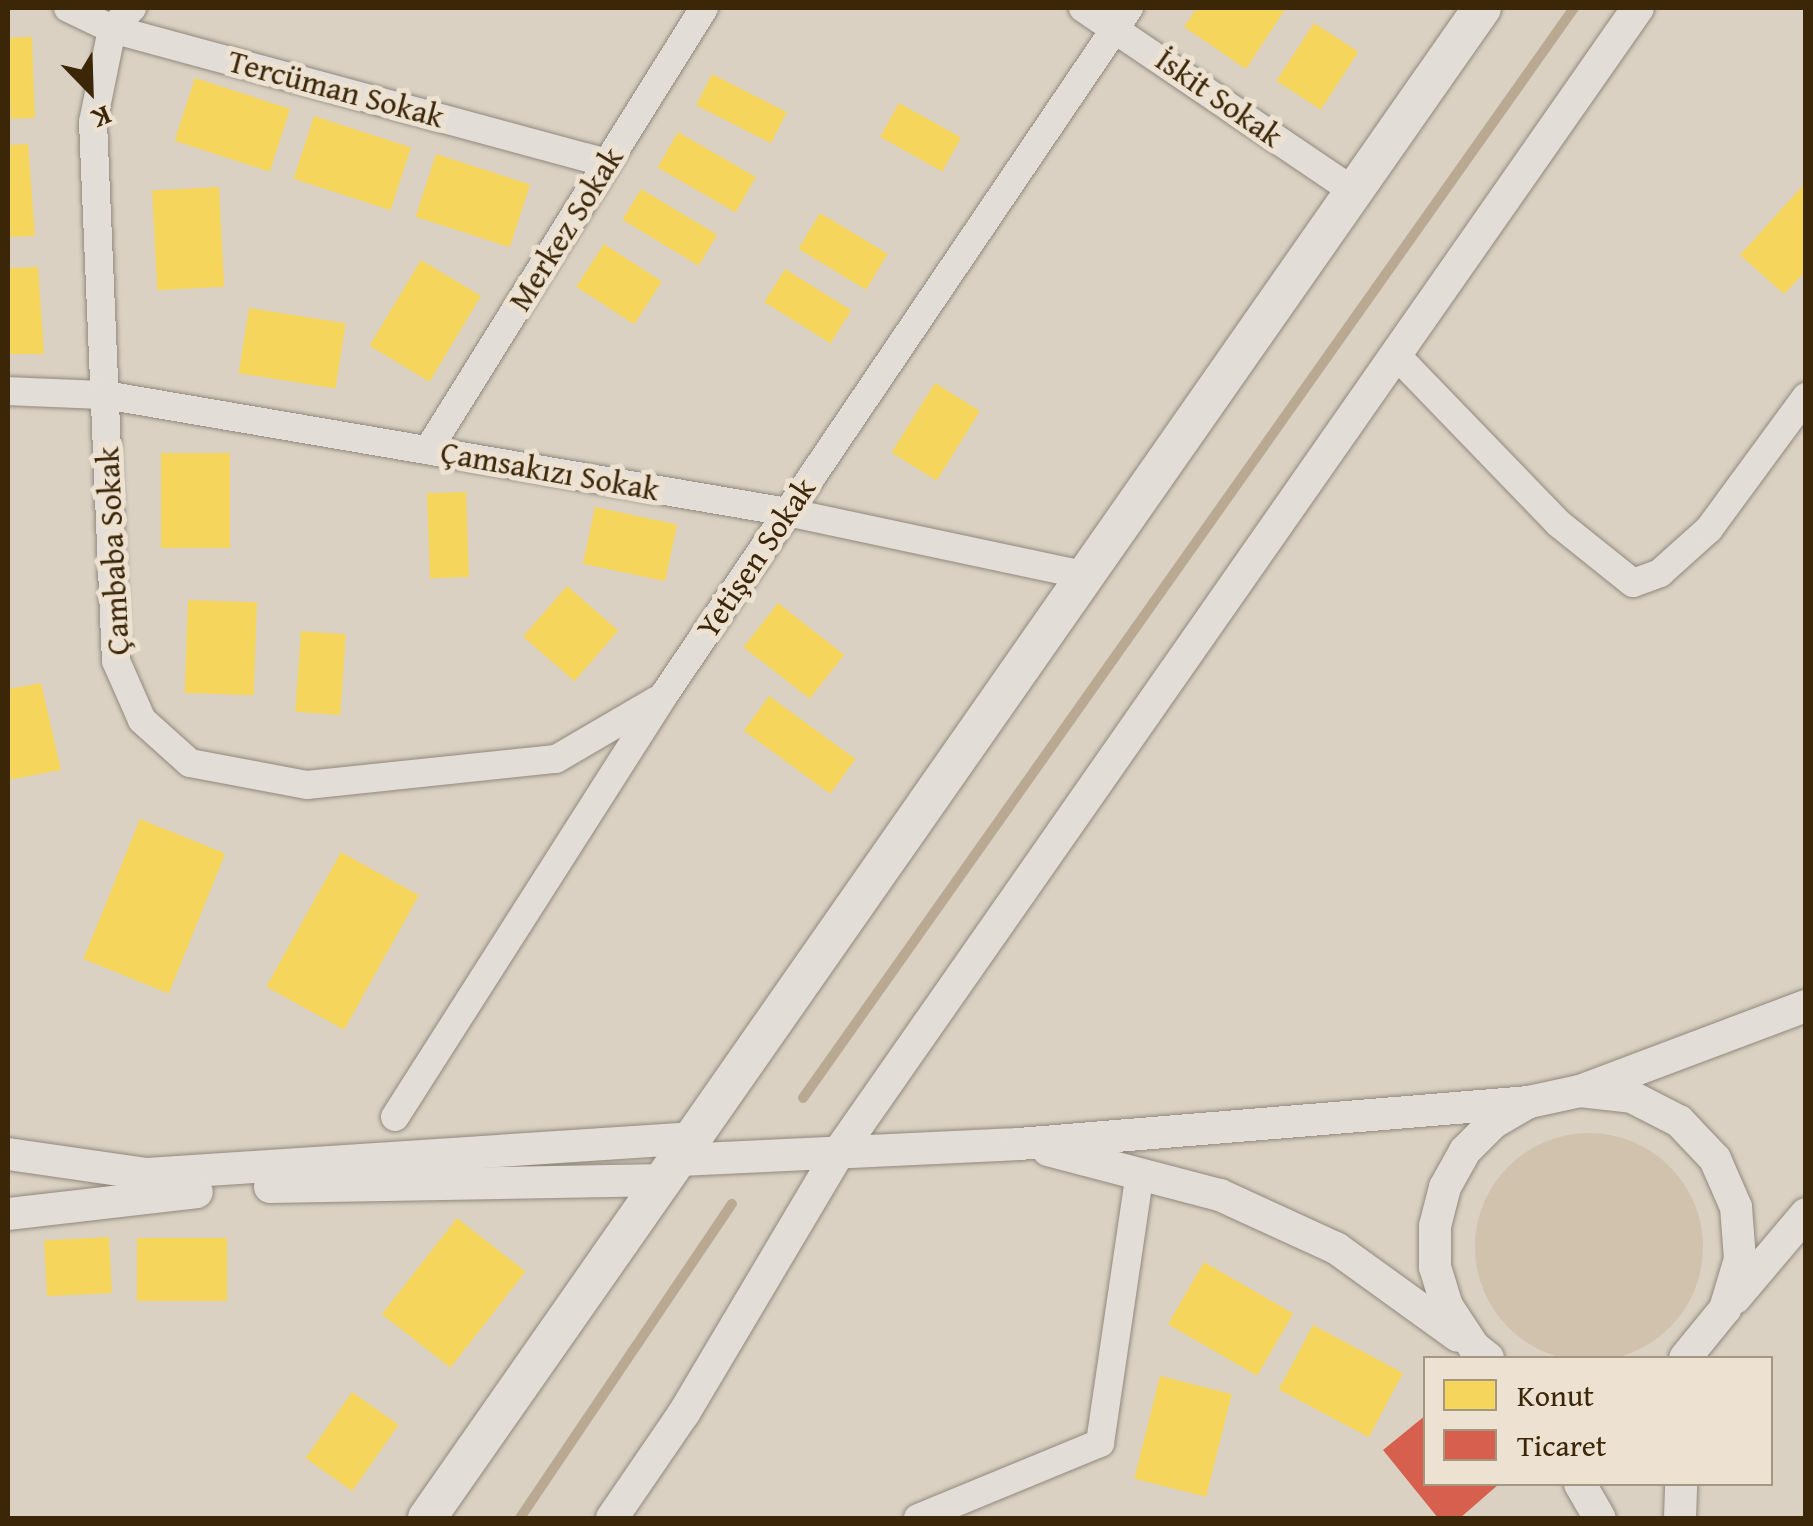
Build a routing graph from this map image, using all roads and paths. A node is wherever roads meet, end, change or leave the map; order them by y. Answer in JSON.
{"nodes":[{"id":1,"x":68,"y":8,"type":"edge"},
{"id":2,"x":132,"y":8,"type":"edge"},
{"id":3,"x":704,"y":8,"type":"edge"},
{"id":4,"x":1083,"y":8,"type":"edge"},
{"id":5,"x":1482,"y":8,"type":"edge"},
{"id":6,"x":1638,"y":8,"type":"edge"},
{"id":7,"x":1122,"y":17,"type":"edge"},
{"id":8,"x":112,"y":29,"type":"junction"},
{"id":9,"x":607,"y":162,"type":"junction"},
{"id":10,"x":1354,"y":191,"type":"junction"},
{"id":11,"x":1396,"y":355,"type":"junction"},
{"id":12,"x":8,"y":391,"type":"edge"},
{"id":13,"x":105,"y":394,"type":"junction"},
{"id":14,"x":1806,"y":397,"type":"edge"},
{"id":15,"x":428,"y":450,"type":"junction"},
{"id":16,"x":787,"y":512,"type":"junction"},
{"id":17,"x":1089,"y":576,"type":"junction"},
{"id":18,"x":664,"y":695,"type":"junction"},
{"id":19,"x":1806,"y":1006,"type":"edge"},
{"id":20,"x":1576,"y":1092,"type":"junction"},
{"id":21,"x":1528,"y":1102,"type":"junction"},
{"id":22,"x":394,"y":1116,"type":"dead end"},
{"id":23,"x":1019,"y":1144,"type":"junction"},
{"id":24,"x":841,"y":1149,"type":"junction"},
{"id":25,"x":8,"y":1154,"type":"edge"},
{"id":26,"x":680,"y":1159,"type":"junction"},
{"id":27,"x":1140,"y":1173,"type":"junction"},
{"id":28,"x":8,"y":1214,"type":"edge"},
{"id":29,"x":1806,"y":1214,"type":"edge"},
{"id":30,"x":1726,"y":1309,"type":"junction"},
{"id":31,"x":1481,"y":1353,"type":"edge"},
{"id":32,"x":1692,"y":1356,"type":"edge"},
{"id":33,"x":1581,"y":1486,"type":"edge"},
{"id":34,"x":1681,"y":1486,"type":"edge"},
{"id":35,"x":427,"y":1518,"type":"edge"},
{"id":36,"x":612,"y":1518,"type":"edge"},
{"id":37,"x":918,"y":1518,"type":"edge"},
{"id":38,"x":1600,"y":1518,"type":"edge"},
{"id":39,"x":1680,"y":1518,"type":"edge"}],
"edges":[{"from":1,"to":8,"type":"street","name":"Tercüman Sokak"},
{"from":2,"to":8,"type":"street"},
{"from":3,"to":9,"type":"street","name":"Merkez Sokak"},
{"from":4,"to":7,"type":"street","name":"İskit Sokak"},
{"from":5,"to":10,"type":"main road"},
{"from":6,"to":11,"type":"street"},
{"from":7,"to":10,"type":"street","name":"İskit Sokak"},
{"from":7,"to":16,"type":"street","name":"Yetişen Sokak"},
{"from":8,"to":9,"type":"street","name":"Tercüman Sokak"},
{"from":8,"to":13,"type":"street","name":"Çambaba Sokak"},
{"from":9,"to":15,"type":"street","name":"Merkez Sokak"},
{"from":10,"to":17,"type":"main road"},
{"from":11,"to":14,"type":"street"},
{"from":11,"to":24,"type":"street"},
{"from":12,"to":13,"type":"street","name":"Çamsakızı Sokak"},
{"from":13,"to":15,"type":"street","name":"Çamsakızı Sokak"},
{"from":13,"to":18,"type":"street","name":"Çambaba Sokak"},
{"from":15,"to":16,"type":"street","name":"Çamsakızı Sokak"},
{"from":16,"to":17,"type":"street","name":"Çamsakızı Sokak"},
{"from":16,"to":18,"type":"street","name":"Yetişen Sokak"},
{"from":17,"to":26,"type":"main road"},
{"from":18,"to":22,"type":"street","name":"Yetişen Sokak"},
{"from":19,"to":20,"type":"street"},
{"from":20,"to":21,"type":"street"},
{"from":20,"to":30,"type":"street"},
{"from":21,"to":23,"type":"street"},
{"from":21,"to":31,"type":"street"},
{"from":23,"to":24,"type":"street"},
{"from":23,"to":27,"type":"street"},
{"from":24,"to":26,"type":"street"},
{"from":24,"to":36,"type":"street"},
{"from":25,"to":26,"type":"street"},
{"from":26,"to":28,"type":"street"},
{"from":26,"to":35,"type":"main road"},
{"from":27,"to":31,"type":"street"},
{"from":27,"to":37,"type":"street"},
{"from":29,"to":30,"type":"street"},
{"from":30,"to":32,"type":"street"},
{"from":33,"to":38,"type":"street"},
{"from":34,"to":39,"type":"street"}]}
